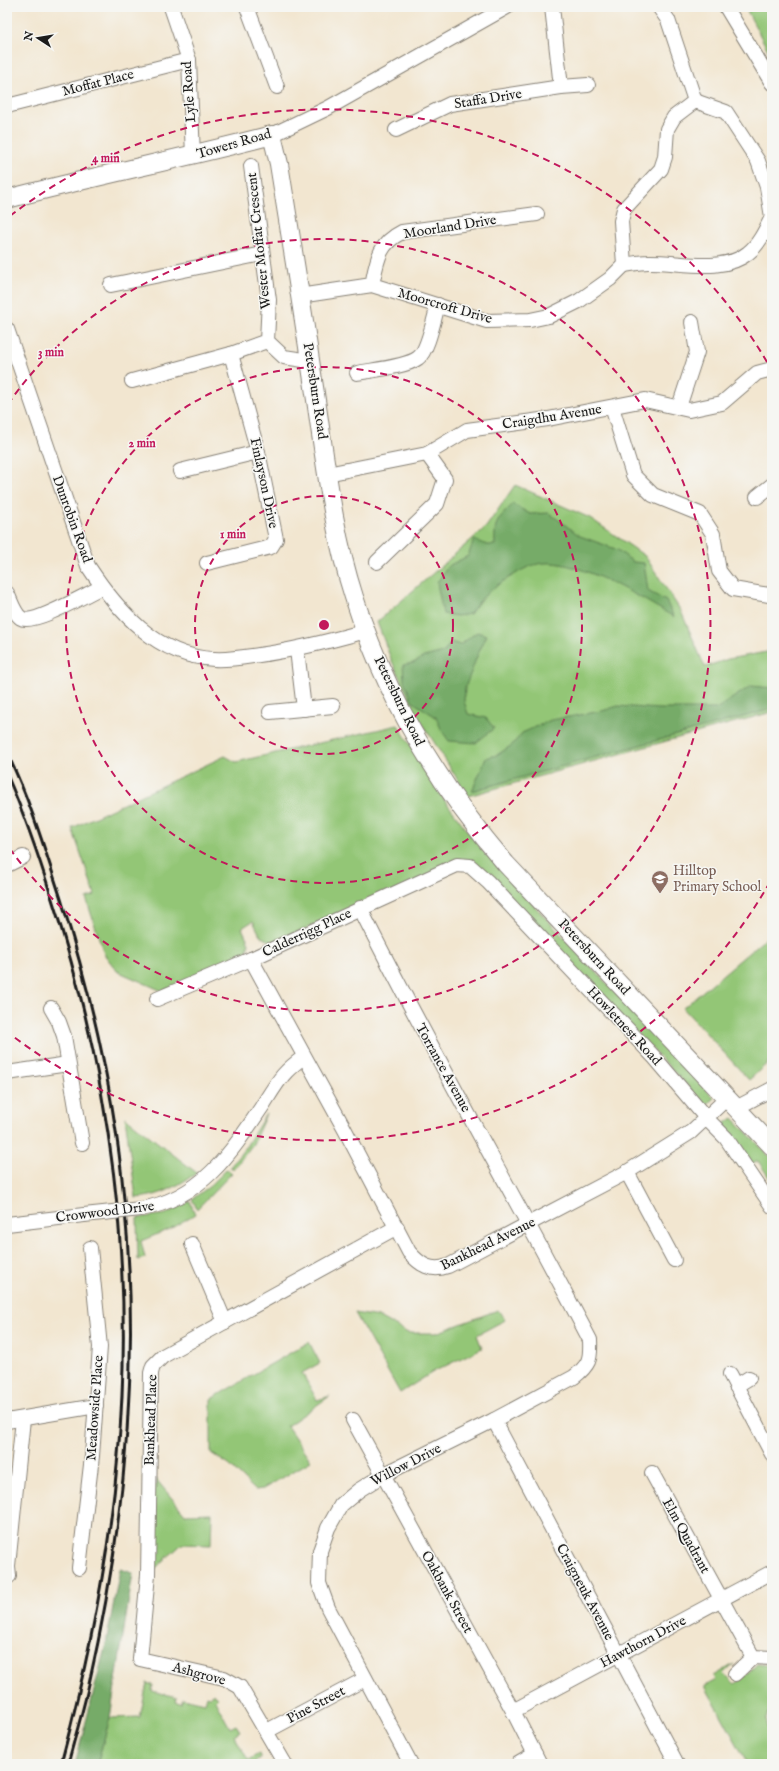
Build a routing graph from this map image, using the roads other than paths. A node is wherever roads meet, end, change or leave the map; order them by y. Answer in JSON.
{"nodes":[{"id":1,"x":171,"y":7,"type":"edge"},
{"id":2,"x":247,"y":7,"type":"edge"},
{"id":3,"x":507,"y":7,"type":"edge"},
{"id":4,"x":552,"y":7,"type":"edge"},
{"id":5,"x":659,"y":7,"type":"edge"},
{"id":6,"x":726,"y":7,"type":"edge"},
{"id":7,"x":189,"y":60,"type":"junction"},
{"id":8,"x":772,"y":83,"type":"edge"},
{"id":9,"x":588,"y":85,"type":"dead end"},
{"id":10,"x":277,"y":87,"type":"dead end"},
{"id":11,"x":561,"y":87,"type":"junction"},
{"id":12,"x":695,"y":101,"type":"junction"},
{"id":13,"x":7,"y":106,"type":"edge"},
{"id":14,"x":396,"y":130,"type":"dead end"},
{"id":15,"x":272,"y":135,"type":"junction"},
{"id":16,"x":193,"y":156,"type":"junction"},
{"id":17,"x":251,"y":166,"type":"dead end"},
{"id":18,"x":7,"y":199,"type":"edge"},
{"id":19,"x":537,"y":214,"type":"dead end"},
{"id":20,"x":772,"y":217,"type":"edge"},
{"id":21,"x":262,"y":254,"type":"junction"},
{"id":22,"x":624,"y":265,"type":"junction"},
{"id":23,"x":111,"y":285,"type":"dead end"},
{"id":24,"x":372,"y":285,"type":"junction"},
{"id":25,"x":299,"y":296,"type":"junction"},
{"id":26,"x":438,"y":305,"type":"junction"},
{"id":27,"x":692,"y":322,"type":"dead end"},
{"id":28,"x":7,"y":329,"type":"edge"},
{"id":29,"x":267,"y":341,"type":"junction"},
{"id":30,"x":231,"y":354,"type":"junction"},
{"id":31,"x":310,"y":361,"type":"junction"},
{"id":32,"x":772,"y":369,"type":"edge"},
{"id":33,"x":357,"y":373,"type":"dead end"},
{"id":34,"x":132,"y":381,"type":"dead end"},
{"id":35,"x":612,"y":407,"type":"junction"},
{"id":36,"x":679,"y":407,"type":"junction"},
{"id":37,"x":258,"y":452,"type":"junction"},
{"id":38,"x":427,"y":454,"type":"junction"},
{"id":39,"x":180,"y":471,"type":"dead end"},
{"id":40,"x":327,"y":474,"type":"junction"},
{"id":41,"x":772,"y":485,"type":"edge"},
{"id":42,"x":757,"y":497,"type":"dead end"},
{"id":43,"x":377,"y":562,"type":"dead end"},
{"id":44,"x":207,"y":563,"type":"dead end"},
{"id":45,"x":102,"y":586,"type":"junction"},
{"id":46,"x":7,"y":593,"type":"edge"},
{"id":47,"x":772,"y":593,"type":"edge"},
{"id":48,"x":366,"y":631,"type":"junction"},
{"id":49,"x":297,"y":650,"type":"junction"},
{"id":50,"x":333,"y":706,"type":"dead end"},
{"id":51,"x":304,"y":709,"type":"junction"},
{"id":52,"x":270,"y":712,"type":"dead end"},
{"id":53,"x":22,"y":857,"type":"dead end"},
{"id":54,"x":7,"y":864,"type":"edge"},
{"id":55,"x":457,"y":865,"type":"joint"},
{"id":56,"x":360,"y":908,"type":"junction"},
{"id":57,"x":251,"y":959,"type":"junction"},
{"id":58,"x":157,"y":999,"type":"dead end"},
{"id":59,"x":51,"y":1008,"type":"dead end"},
{"id":60,"x":304,"y":1057,"type":"junction"},
{"id":61,"x":68,"y":1064,"type":"junction"},
{"id":62,"x":7,"y":1072,"type":"edge"},
{"id":63,"x":772,"y":1089,"type":"edge"},
{"id":64,"x":731,"y":1104,"type":"junction"},
{"id":65,"x":707,"y":1119,"type":"junction"},
{"id":66,"x":82,"y":1143,"type":"dead end"},
{"id":67,"x":772,"y":1146,"type":"edge"},
{"id":68,"x":627,"y":1172,"type":"junction"},
{"id":69,"x":772,"y":1206,"type":"edge"},
{"id":70,"x":7,"y":1224,"type":"edge"},
{"id":71,"x":530,"y":1224,"type":"junction"},
{"id":72,"x":396,"y":1227,"type":"junction"},
{"id":73,"x":192,"y":1244,"type":"dead end"},
{"id":74,"x":90,"y":1248,"type":"dead end"},
{"id":75,"x":674,"y":1260,"type":"dead end"},
{"id":76,"x":225,"y":1322,"type":"junction"},
{"id":77,"x":749,"y":1378,"type":"dead end"},
{"id":78,"x":96,"y":1406,"type":"junction"},
{"id":79,"x":23,"y":1419,"type":"junction"},
{"id":80,"x":354,"y":1420,"type":"dead end"},
{"id":81,"x":494,"y":1420,"type":"junction"},
{"id":82,"x":7,"y":1421,"type":"edge"},
{"id":83,"x":772,"y":1454,"type":"edge"},
{"id":84,"x":652,"y":1473,"type":"dead end"},
{"id":85,"x":384,"y":1475,"type":"junction"},
{"id":86,"x":79,"y":1568,"type":"dead end"},
{"id":87,"x":772,"y":1572,"type":"edge"},
{"id":88,"x":8,"y":1577,"type":"edge"},
{"id":89,"x":721,"y":1600,"type":"junction"},
{"id":90,"x":619,"y":1656,"type":"junction"},
{"id":91,"x":753,"y":1658,"type":"junction"},
{"id":92,"x":772,"y":1658,"type":"edge"},
{"id":93,"x":140,"y":1659,"type":"joint"},
{"id":94,"x":735,"y":1674,"type":"dead end"},
{"id":95,"x":365,"y":1679,"type":"junction"},
{"id":96,"x":513,"y":1711,"type":"junction"},
{"id":97,"x":267,"y":1731,"type":"junction"},
{"id":98,"x":538,"y":1759,"type":"edge"},
{"id":99,"x":285,"y":1764,"type":"edge"},
{"id":100,"x":411,"y":1764,"type":"edge"},
{"id":101,"x":518,"y":1764,"type":"edge"},
{"id":102,"x":677,"y":1764,"type":"edge"}],
"edges":[{"from":1,"to":7,"type":"street","name":"Lyle Road"},
{"from":2,"to":10,"type":"street"},
{"from":3,"to":15,"type":"street","name":"Towers Road"},
{"from":4,"to":11,"type":"street"},
{"from":5,"to":12,"type":"street"},
{"from":6,"to":8,"type":"street"},
{"from":7,"to":13,"type":"street","name":"Moffat Place"},
{"from":7,"to":16,"type":"street","name":"Lyle Road"},
{"from":9,"to":11,"type":"street","name":"Staffa Drive"},
{"from":11,"to":14,"type":"street","name":"Staffa Drive"},
{"from":12,"to":20,"type":"street"},
{"from":12,"to":22,"type":"street"},
{"from":15,"to":16,"type":"main road","name":"Towers Road"},
{"from":15,"to":25,"type":"main road","name":"Petersburn Road"},
{"from":16,"to":18,"type":"main road","name":"Towers Road"},
{"from":17,"to":21,"type":"street","name":"Wester Moffat Crescent"},
{"from":19,"to":24,"type":"street","name":"Moorland Drive"},
{"from":20,"to":22,"type":"street"},
{"from":21,"to":23,"type":"street"},
{"from":21,"to":29,"type":"street","name":"Wester Moffat Crescent"},
{"from":22,"to":26,"type":"street","name":"Moorcroft Drive"},
{"from":24,"to":25,"type":"street","name":"Moorcroft Drive"},
{"from":24,"to":26,"type":"street","name":"Moorcroft Drive"},
{"from":25,"to":31,"type":"main road","name":"Petersburn Road"},
{"from":26,"to":33,"type":"street"},
{"from":27,"to":36,"type":"street"},
{"from":28,"to":45,"type":"street","name":"Dunrobin Road"},
{"from":29,"to":30,"type":"street"},
{"from":29,"to":31,"type":"street"},
{"from":30,"to":34,"type":"street"},
{"from":30,"to":37,"type":"street","name":"Finlayson Drive"},
{"from":31,"to":40,"type":"main road","name":"Petersburn Road"},
{"from":32,"to":36,"type":"street","name":"Craigdhu Avenue"},
{"from":35,"to":36,"type":"street","name":"Craigdhu Avenue"},
{"from":35,"to":38,"type":"street","name":"Craigdhu Avenue"},
{"from":35,"to":47,"type":"street"},
{"from":37,"to":39,"type":"street"},
{"from":37,"to":44,"type":"street","name":"Finlayson Drive"},
{"from":38,"to":40,"type":"street","name":"Craigdhu Avenue"},
{"from":38,"to":43,"type":"street"},
{"from":40,"to":48,"type":"main road","name":"Petersburn Road"},
{"from":41,"to":42,"type":"street"},
{"from":45,"to":46,"type":"street"},
{"from":45,"to":49,"type":"street","name":"Dunrobin Road"},
{"from":48,"to":49,"type":"street","name":"Dunrobin Road"},
{"from":48,"to":64,"type":"main road","name":"Petersburn Road"},
{"from":49,"to":51,"type":"street"},
{"from":50,"to":51,"type":"street"},
{"from":51,"to":52,"type":"street"},
{"from":53,"to":54,"type":"street"},
{"from":55,"to":56,"type":"street","name":"Calderrigg Place"},
{"from":55,"to":65,"type":"street","name":"Howletnest Road"},
{"from":56,"to":57,"type":"street","name":"Calderrigg Place"},
{"from":56,"to":71,"type":"street","name":"Torrance Avenue"},
{"from":57,"to":58,"type":"street","name":"Calderrigg Place"},
{"from":57,"to":60,"type":"street","name":"Bankhead Avenue"},
{"from":59,"to":61,"type":"street"},
{"from":60,"to":70,"type":"street","name":"Crowwood Drive","bridge":true},
{"from":60,"to":72,"type":"street","name":"Bankhead Avenue"},
{"from":61,"to":62,"type":"street"},
{"from":61,"to":66,"type":"street"},
{"from":63,"to":64,"type":"street","name":"Bankhead Avenue"},
{"from":64,"to":65,"type":"street","name":"Bankhead Avenue"},
{"from":64,"to":67,"type":"main road","name":"Petersburn Road"},
{"from":65,"to":68,"type":"street","name":"Bankhead Avenue"},
{"from":65,"to":69,"type":"street","name":"Howletnest Road"},
{"from":68,"to":71,"type":"street","name":"Bankhead Avenue"},
{"from":68,"to":75,"type":"street"},
{"from":71,"to":72,"type":"street","name":"Bankhead Avenue"},
{"from":71,"to":81,"type":"street","name":"Willow Drive"},
{"from":72,"to":76,"type":"street","name":"Bankhead Place"},
{"from":73,"to":76,"type":"street"},
{"from":74,"to":78,"type":"street","name":"Meadowside Place"},
{"from":76,"to":93,"type":"street","name":"Bankhead Place"},
{"from":77,"to":83,"type":"street"},
{"from":78,"to":79,"type":"street"},
{"from":78,"to":86,"type":"street","name":"Meadowside Place"},
{"from":79,"to":82,"type":"street"},
{"from":79,"to":88,"type":"street"},
{"from":80,"to":85,"type":"street","name":"Oakbank Street"},
{"from":81,"to":85,"type":"street","name":"Willow Drive"},
{"from":81,"to":90,"type":"street","name":"Craigneuk Avenue"},
{"from":84,"to":89,"type":"street","name":"Elm Quadrant"},
{"from":85,"to":95,"type":"street","name":"Willow Drive"},
{"from":85,"to":96,"type":"street","name":"Oakbank Street"},
{"from":87,"to":89,"type":"street","name":"Hawthorn Drive"},
{"from":89,"to":90,"type":"street","name":"Hawthorn Drive"},
{"from":89,"to":91,"type":"street","name":"Elm Quadrant"},
{"from":90,"to":96,"type":"street","name":"Hawthorn Drive"},
{"from":90,"to":102,"type":"street","name":"Craigneuk Avenue"},
{"from":91,"to":92,"type":"street"},
{"from":91,"to":94,"type":"street"},
{"from":93,"to":97,"type":"street","name":"Ashgrove"},
{"from":95,"to":97,"type":"street","name":"Pine Street"},
{"from":95,"to":100,"type":"street","name":"Willow Drive"},
{"from":96,"to":98,"type":"street","name":"Oakbank Street"},
{"from":97,"to":99,"type":"street","name":"Ashgrove"},
{"from":98,"to":101,"type":"street"}]}
